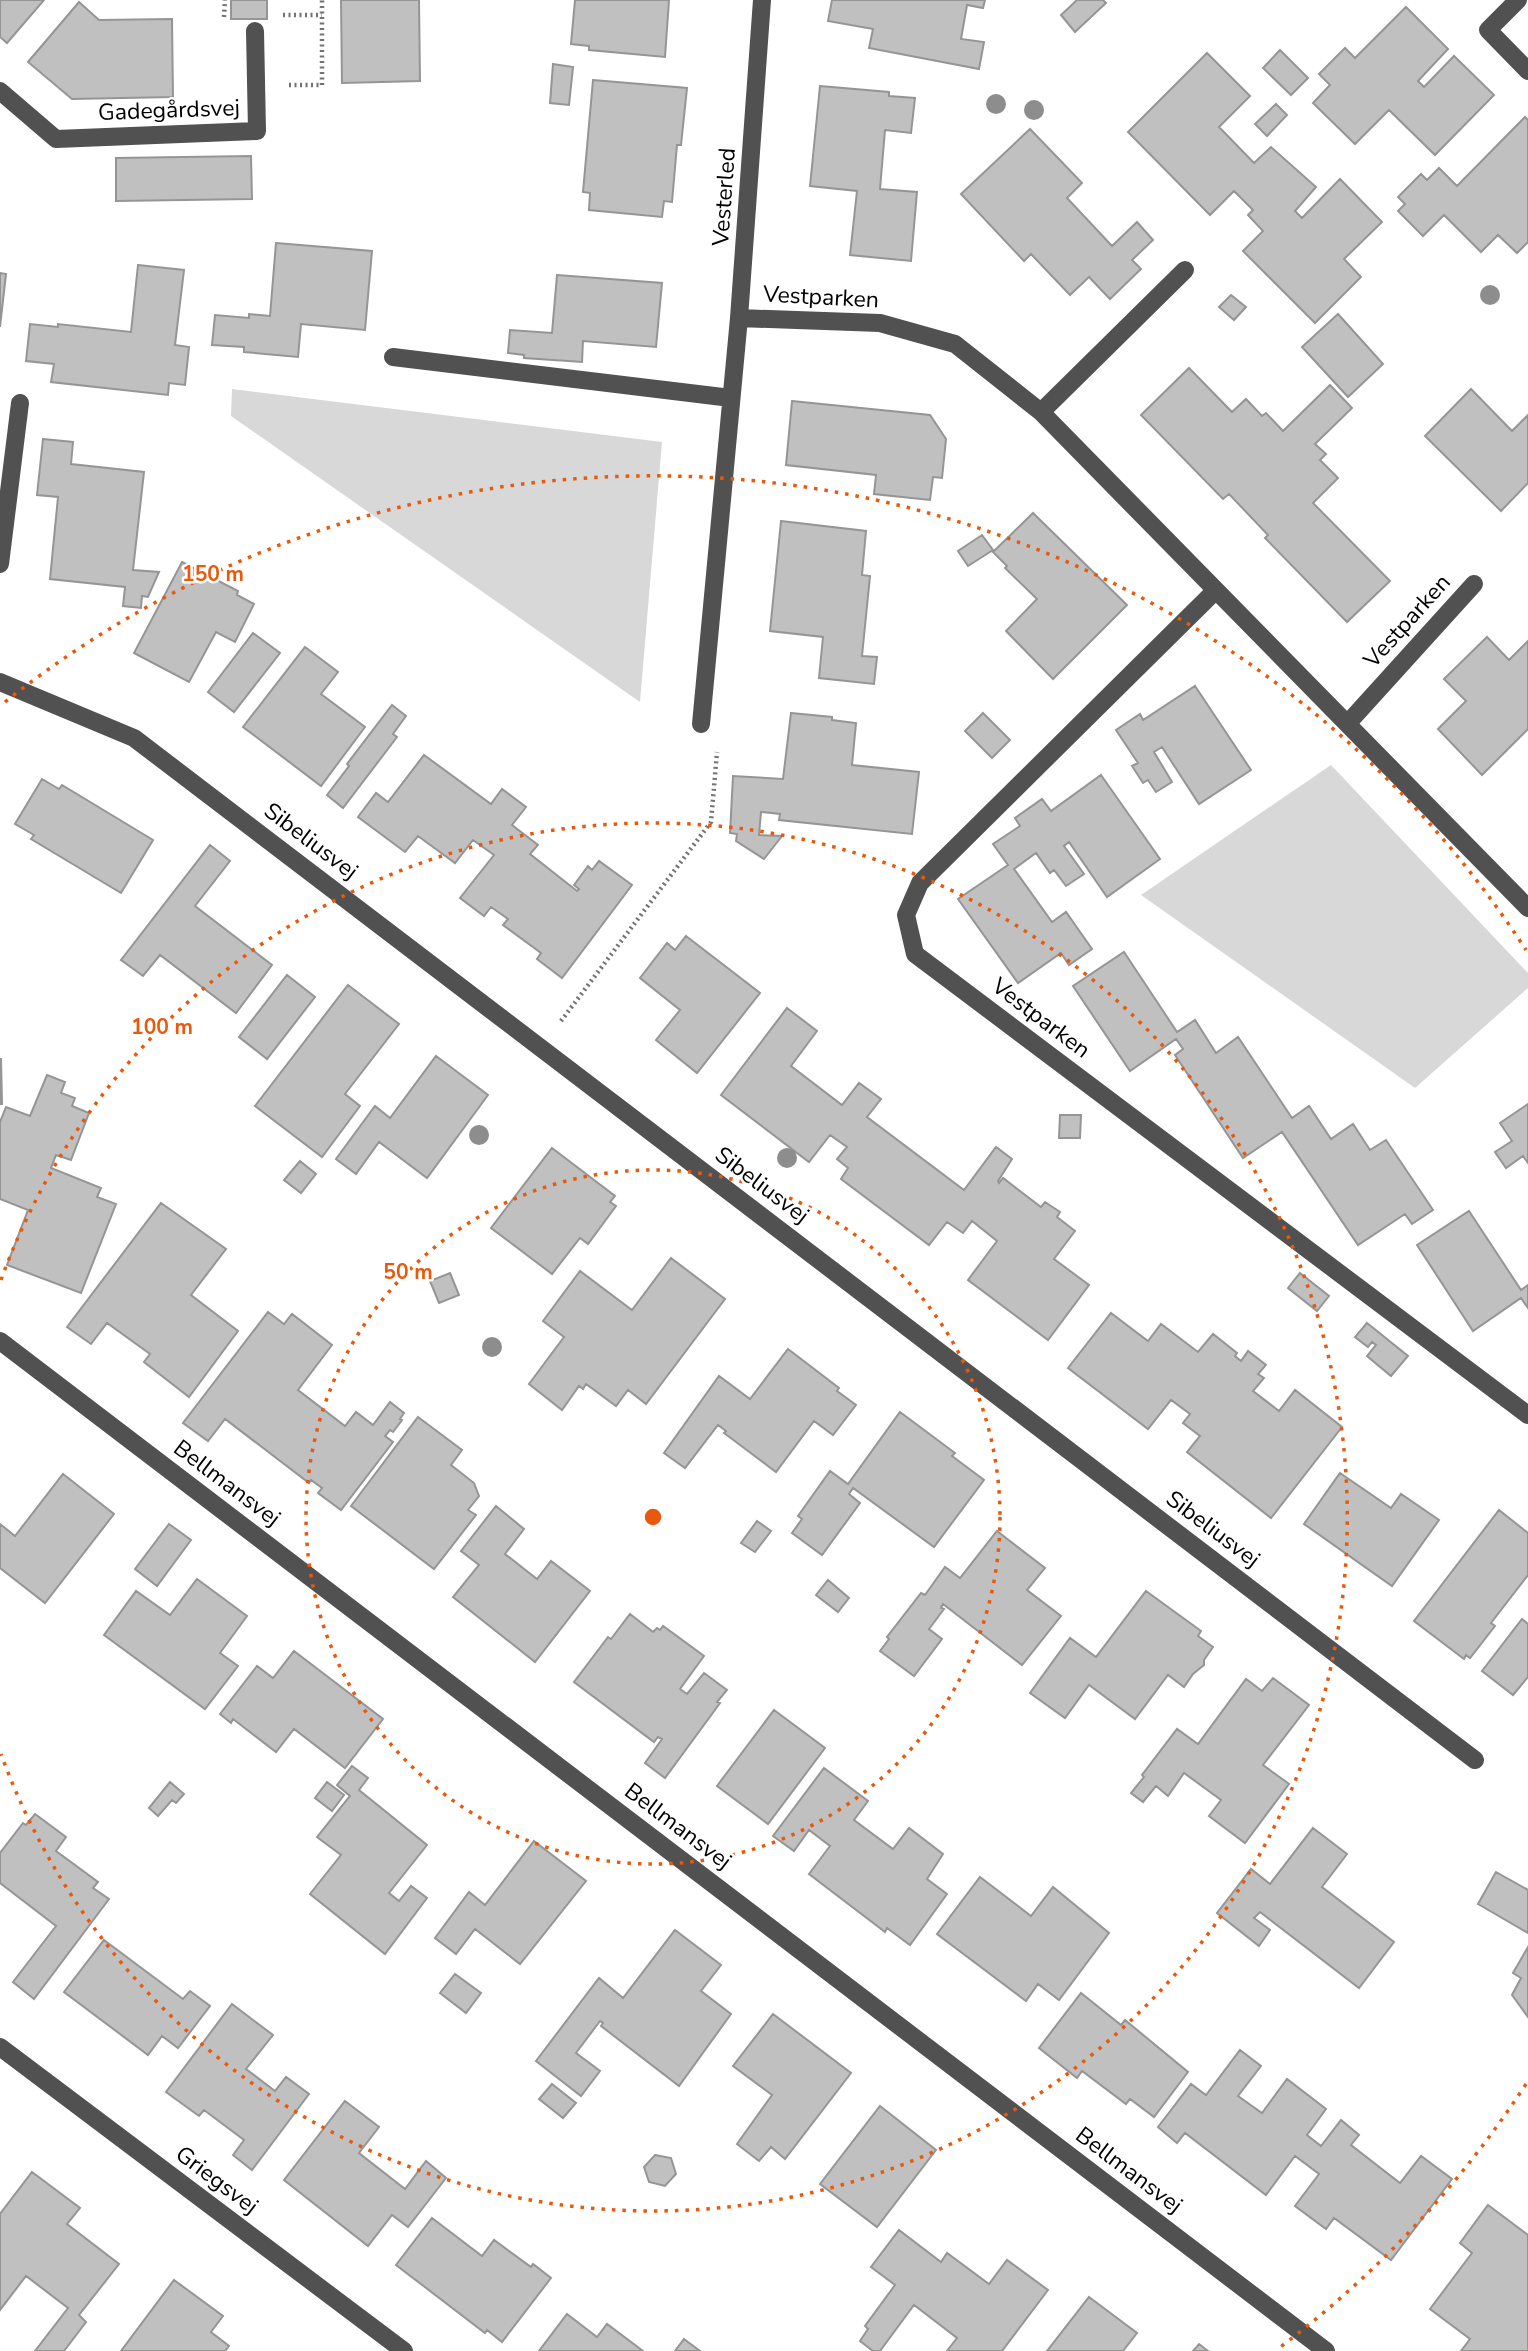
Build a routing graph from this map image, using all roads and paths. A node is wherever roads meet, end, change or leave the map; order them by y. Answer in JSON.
{"nodes":[{"id":1,"x":322,"y":0,"type":"edge"},
{"id":2,"x":762,"y":0,"type":"edge"},
{"id":3,"x":1518,"y":0,"type":"edge"},
{"id":4,"x":254,"y":31,"type":"dead end"},
{"id":5,"x":1528,"y":71,"type":"edge"},
{"id":6,"x":322,"y":85,"type":"dead end"},
{"id":7,"x":0,"y":91,"type":"edge"},
{"id":8,"x":1185,"y":270,"type":"dead end"},
{"id":9,"x":739,"y":317,"type":"junction"},
{"id":10,"x":393,"y":357,"type":"dead end"},
{"id":11,"x":731,"y":398,"type":"junction"},
{"id":12,"x":20,"y":403,"type":"dead end"},
{"id":13,"x":1041,"y":412,"type":"junction"},
{"id":14,"x":0,"y":564,"type":"edge"},
{"id":15,"x":1474,"y":584,"type":"dead end"},
{"id":16,"x":1215,"y":591,"type":"junction"},
{"id":17,"x":0,"y":682,"type":"edge"},
{"id":18,"x":1348,"y":723,"type":"junction"},
{"id":19,"x":701,"y":724,"type":"joint"},
{"id":20,"x":1528,"y":908,"type":"edge"},
{"id":21,"x":541,"y":1047,"type":"junction"},
{"id":22,"x":0,"y":1341,"type":"edge"},
{"id":23,"x":1528,"y":1415,"type":"edge"},
{"id":24,"x":1475,"y":1760,"type":"dead end"},
{"id":25,"x":0,"y":2047,"type":"edge"},
{"id":26,"x":404,"y":2351,"type":"edge"},
{"id":27,"x":1326,"y":2351,"type":"edge"}],
"edges":[{"from":1,"to":6,"type":"path"},
{"from":2,"to":9,"type":"street","name":"Vesterled"},
{"from":3,"to":5,"type":"street"},
{"from":4,"to":7,"type":"street","name":"Gadegårdsvej"},
{"from":8,"to":13,"type":"street"},
{"from":9,"to":11,"type":"street","name":"Vesterled"},
{"from":9,"to":13,"type":"street","name":"Vestparken"},
{"from":10,"to":11,"type":"street"},
{"from":11,"to":19,"type":"street","name":"Vesterled"},
{"from":12,"to":14,"type":"street"},
{"from":13,"to":16,"type":"street","name":"Vestparken"},
{"from":15,"to":18,"type":"street","name":"Vestparken"},
{"from":16,"to":18,"type":"street","name":"Vestparken"},
{"from":16,"to":23,"type":"street","name":"Vestparken"},
{"from":17,"to":21,"type":"street","name":"Sibeliusvej"},
{"from":18,"to":20,"type":"street","name":"Vestparken"},
{"from":19,"to":21,"type":"path"},
{"from":21,"to":24,"type":"street","name":"Sibeliusvej"},
{"from":22,"to":27,"type":"street","name":"Bellmansvej"},
{"from":25,"to":26,"type":"street","name":"Griegsvej"}]}
